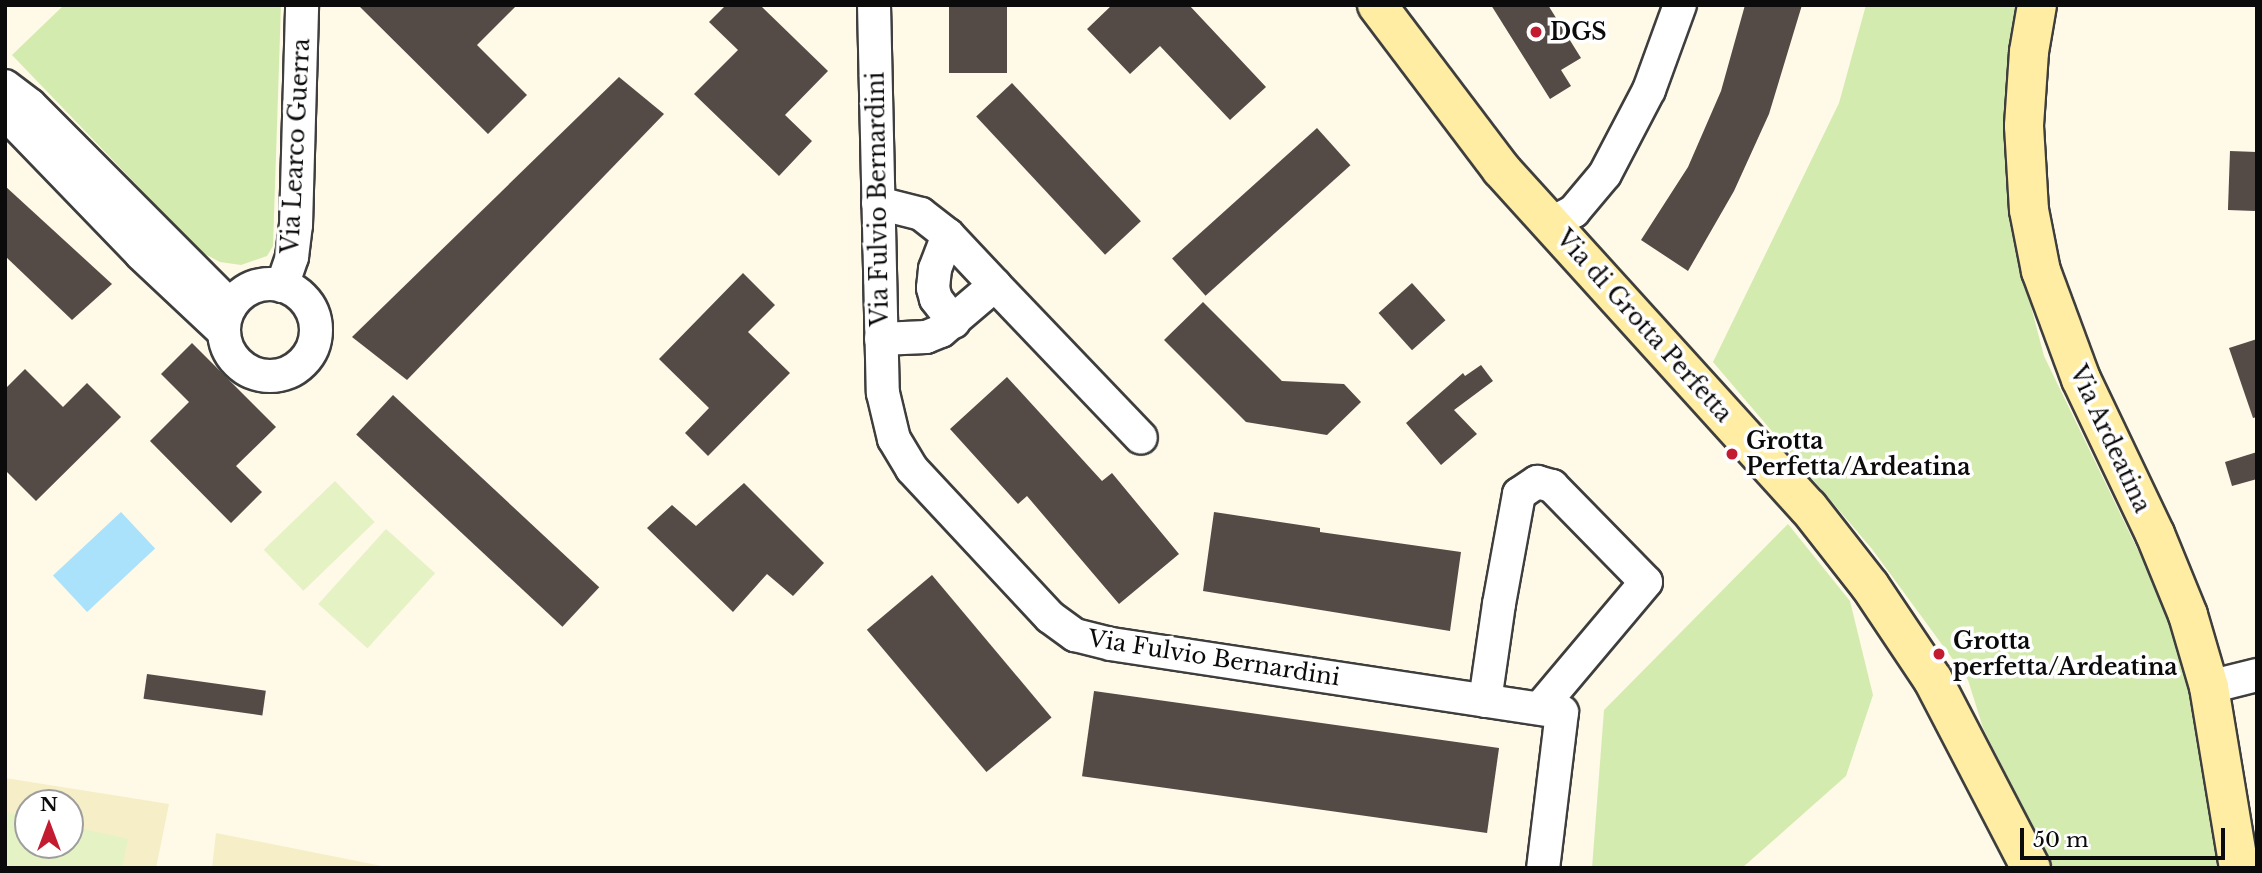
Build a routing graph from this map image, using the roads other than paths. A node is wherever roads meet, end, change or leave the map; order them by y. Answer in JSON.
{"nodes":[{"id":1,"x":302,"y":5,"type":"edge"},
{"id":2,"x":874,"y":5,"type":"edge"},
{"id":3,"x":1377,"y":5,"type":"edge"},
{"id":4,"x":1680,"y":5,"type":"edge"},
{"id":5,"x":2037,"y":5,"type":"edge"},
{"id":6,"x":5,"y":86,"type":"edge"},
{"id":7,"x":5,"y":113,"type":"edge"},
{"id":8,"x":878,"y":202,"type":"junction"},
{"id":9,"x":1550,"y":223,"type":"junction"},
{"id":10,"x":947,"y":235,"type":"junction"},
{"id":11,"x":159,"y":254,"type":"junction"},
{"id":12,"x":995,"y":285,"type":"junction"},
{"id":13,"x":282,"y":286,"type":"junction"},
{"id":14,"x":227,"y":319,"type":"junction"},
{"id":15,"x":954,"y":322,"type":"junction"},
{"id":16,"x":881,"y":339,"type":"junction"},
{"id":17,"x":1141,"y":438,"type":"dead end"},
{"id":18,"x":2257,"y":675,"type":"edge"},
{"id":19,"x":2209,"y":687,"type":"junction"},
{"id":20,"x":1485,"y":701,"type":"junction"},
{"id":21,"x":1540,"y":708,"type":"junction"},
{"id":22,"x":1543,"y":868,"type":"edge"},
{"id":23,"x":2031,"y":868,"type":"edge"},
{"id":24,"x":2239,"y":868,"type":"edge"}],
"edges":[{"from":1,"to":13,"type":"street","name":"Via Learco Guerra"},
{"from":2,"to":8,"type":"street","name":"Via Fulvio Bernardini"},
{"from":3,"to":9,"type":"main road","name":"Via di Grotta Perfetta"},
{"from":4,"to":9,"type":"street"},
{"from":5,"to":19,"type":"main road","name":"Via Ardeatina"},
{"from":6,"to":11,"type":"street"},
{"from":7,"to":11,"type":"street"},
{"from":8,"to":10,"type":"street"},
{"from":8,"to":16,"type":"street","name":"Via Fulvio Bernardini"},
{"from":9,"to":23,"type":"main road","name":"Via di Grotta Perfetta"},
{"from":10,"to":12,"type":"street"},
{"from":10,"to":15,"type":"street"},
{"from":11,"to":14,"type":"street"},
{"from":12,"to":15,"type":"street"},
{"from":12,"to":17,"type":"street"},
{"from":13,"to":14,"type":"street"},
{"from":13,"to":14,"type":"street"},
{"from":15,"to":16,"type":"street"},
{"from":16,"to":20,"type":"street","name":"Via Fulvio Bernardini"},
{"from":18,"to":19,"type":"street"},
{"from":19,"to":24,"type":"main road","name":"Via Ardeatina"},
{"from":20,"to":21,"type":"street","name":"Via Fulvio Bernardini"},
{"from":20,"to":21,"type":"street"},
{"from":21,"to":22,"type":"street"}]}
